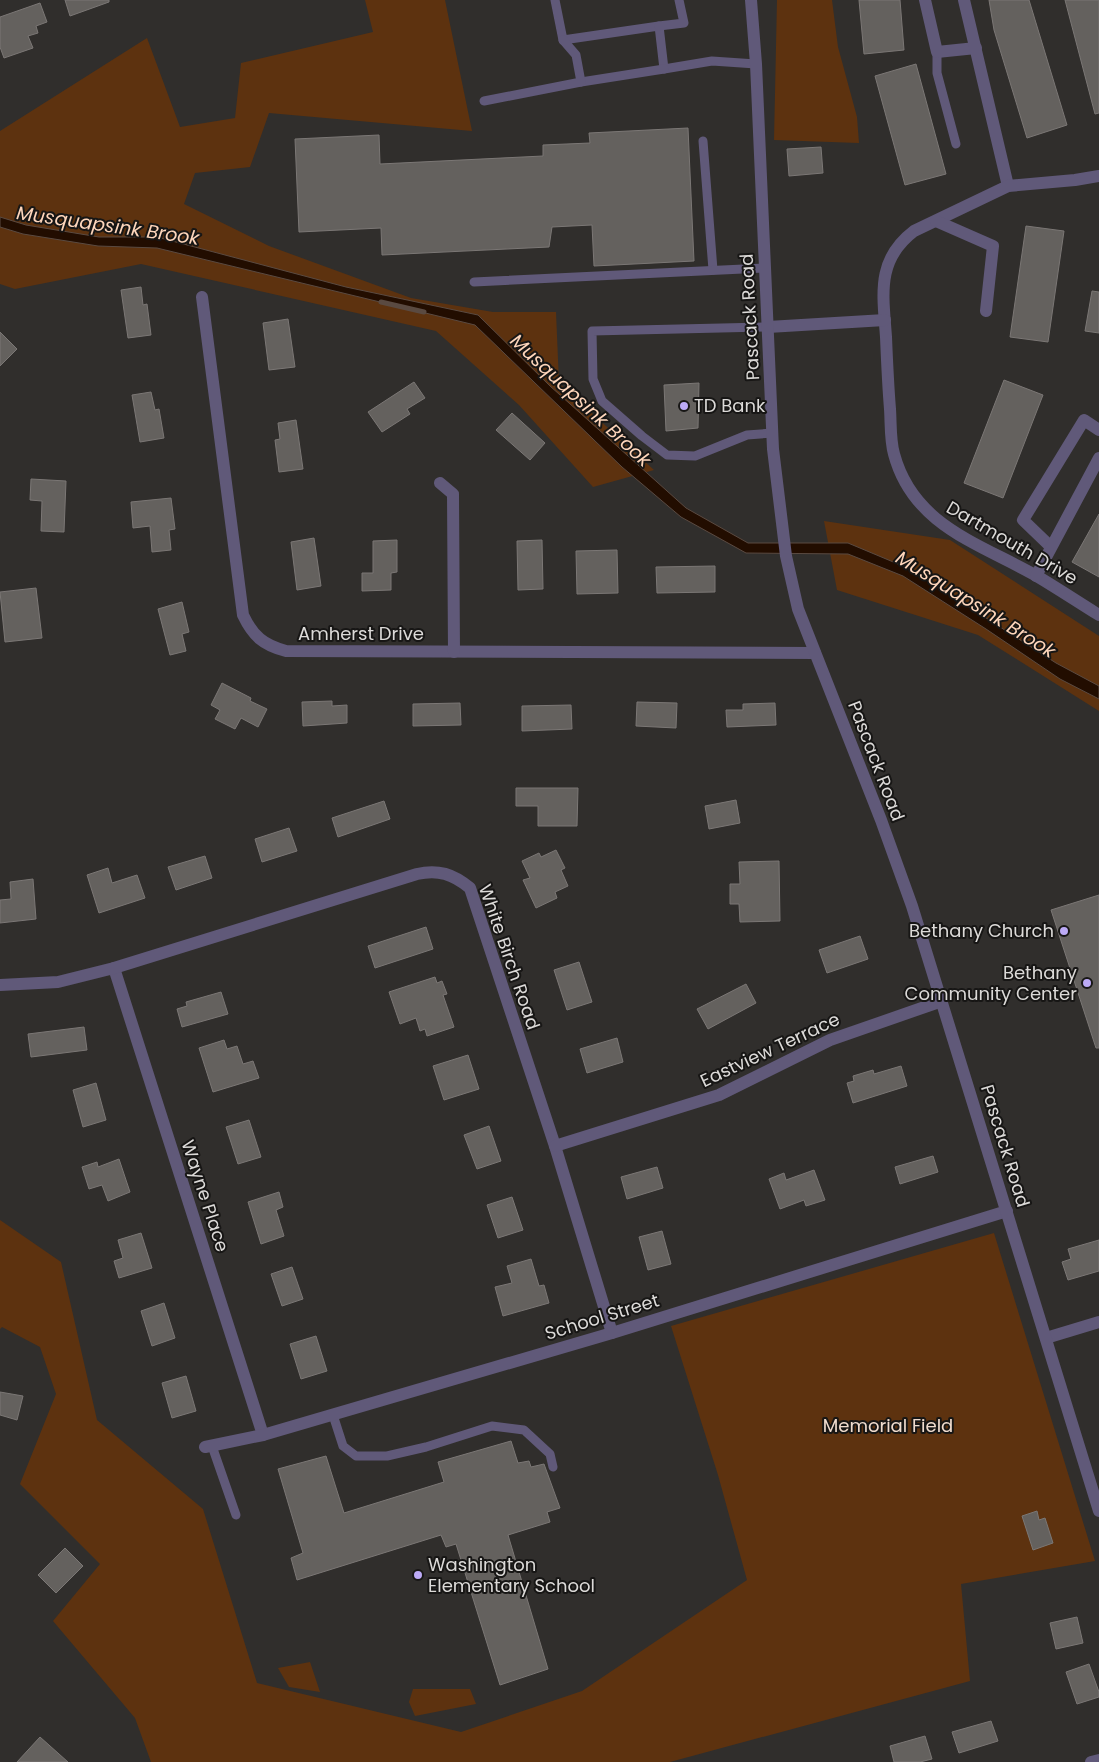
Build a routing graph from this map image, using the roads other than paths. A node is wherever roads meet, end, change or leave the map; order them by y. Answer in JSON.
{"nodes":[{"id":1,"x":555,"y":0,"type":"edge"},
{"id":2,"x":679,"y":0,"type":"edge"},
{"id":3,"x":751,"y":0,"type":"edge"},
{"id":4,"x":925,"y":0,"type":"edge"},
{"id":5,"x":964,"y":0,"type":"edge"},
{"id":6,"x":659,"y":26,"type":"junction"},
{"id":7,"x":563,"y":40,"type":"junction"},
{"id":8,"x":976,"y":48,"type":"junction"},
{"id":9,"x":937,"y":52,"type":"junction"},
{"id":10,"x":756,"y":64,"type":"junction"},
{"id":11,"x":664,"y":70,"type":"junction"},
{"id":12,"x":580,"y":82,"type":"junction"},
{"id":13,"x":484,"y":101,"type":"dead end"},
{"id":14,"x":703,"y":142,"type":"dead end"},
{"id":15,"x":956,"y":144,"type":"dead end"},
{"id":16,"x":1099,"y":176,"type":"edge"},
{"id":17,"x":1008,"y":186,"type":"junction"},
{"id":18,"x":936,"y":220,"type":"junction"},
{"id":19,"x":765,"y":268,"type":"junction"},
{"id":20,"x":713,"y":270,"type":"junction"},
{"id":21,"x":474,"y":282,"type":"dead end"},
{"id":22,"x":202,"y":297,"type":"dead end"},
{"id":23,"x":986,"y":311,"type":"dead end"},
{"id":24,"x":885,"y":320,"type":"junction"},
{"id":25,"x":768,"y":327,"type":"junction"},
{"id":26,"x":1099,"y":430,"type":"edge"},
{"id":27,"x":773,"y":433,"type":"junction"},
{"id":28,"x":1099,"y":458,"type":"edge"},
{"id":29,"x":440,"y":483,"type":"dead end"},
{"id":30,"x":1050,"y":546,"type":"dead end"},
{"id":31,"x":1036,"y":576,"type":"junction"},
{"id":32,"x":1099,"y":616,"type":"edge"},
{"id":33,"x":454,"y":652,"type":"junction"},
{"id":34,"x":815,"y":653,"type":"junction"},
{"id":35,"x":114,"y":968,"type":"junction"},
{"id":36,"x":0,"y":985,"type":"edge"},
{"id":37,"x":942,"y":1001,"type":"junction"},
{"id":38,"x":554,"y":1146,"type":"junction"},
{"id":39,"x":1007,"y":1211,"type":"junction"},
{"id":40,"x":1099,"y":1322,"type":"edge"},
{"id":41,"x":612,"y":1333,"type":"junction"},
{"id":42,"x":1046,"y":1338,"type":"junction"},
{"id":43,"x":333,"y":1415,"type":"junction"},
{"id":44,"x":263,"y":1435,"type":"junction"},
{"id":45,"x":209,"y":1446,"type":"joint"},
{"id":46,"x":553,"y":1467,"type":"dead end"},
{"id":47,"x":1099,"y":1511,"type":"edge"},
{"id":48,"x":236,"y":1515,"type":"dead end"},
{"id":49,"x":1099,"y":1760,"type":"edge"},
{"id":50,"x":1091,"y":1762,"type":"edge"}],
"edges":[{"from":1,"to":7,"type":"lane"},
{"from":2,"to":6,"type":"lane"},
{"from":3,"to":10,"type":"street","name":"Pascack Road"},
{"from":4,"to":9,"type":"street"},
{"from":5,"to":8,"type":"street"},
{"from":6,"to":7,"type":"lane"},
{"from":6,"to":11,"type":"lane"},
{"from":7,"to":12,"type":"lane"},
{"from":8,"to":9,"type":"street"},
{"from":8,"to":17,"type":"street"},
{"from":9,"to":15,"type":"lane"},
{"from":10,"to":11,"type":"lane"},
{"from":10,"to":19,"type":"street","name":"Pascack Road"},
{"from":11,"to":12,"type":"lane"},
{"from":12,"to":13,"type":"lane"},
{"from":14,"to":20,"type":"lane"},
{"from":16,"to":17,"type":"street"},
{"from":17,"to":18,"type":"street","name":"Dartmouth Drive"},
{"from":18,"to":23,"type":"street"},
{"from":18,"to":24,"type":"street","name":"Dartmouth Drive"},
{"from":19,"to":20,"type":"lane"},
{"from":19,"to":25,"type":"street","name":"Pascack Road"},
{"from":20,"to":21,"type":"lane"},
{"from":22,"to":33,"type":"street","name":"Amherst Drive"},
{"from":24,"to":25,"type":"street"},
{"from":24,"to":31,"type":"street","name":"Dartmouth Drive"},
{"from":25,"to":27,"type":"street","name":"Pascack Road"},
{"from":25,"to":27,"type":"lane"},
{"from":26,"to":30,"type":"street"},
{"from":27,"to":34,"type":"street","name":"Pascack Road"},
{"from":28,"to":31,"type":"street"},
{"from":29,"to":33,"type":"street"},
{"from":31,"to":32,"type":"street","name":"Dartmouth Drive"},
{"from":33,"to":34,"type":"street","name":"Amherst Drive"},
{"from":34,"to":37,"type":"street","name":"Pascack Road"},
{"from":35,"to":36,"type":"street","name":"White Birch Road"},
{"from":35,"to":38,"type":"street","name":"White Birch Road"},
{"from":35,"to":44,"type":"street","name":"Wayne Place"},
{"from":37,"to":38,"type":"street","name":"Eastview Terrace"},
{"from":37,"to":39,"type":"street","name":"Pascack Road"},
{"from":38,"to":41,"type":"street","name":"White Birch Road"},
{"from":39,"to":41,"type":"street","name":"School Street"},
{"from":39,"to":42,"type":"street","name":"Pascack Road"},
{"from":40,"to":42,"type":"street"},
{"from":41,"to":43,"type":"street","name":"School Street"},
{"from":42,"to":47,"type":"street","name":"Pascack Road"},
{"from":43,"to":44,"type":"street","name":"School Street"},
{"from":43,"to":46,"type":"lane"},
{"from":44,"to":45,"type":"street","name":"School Street"},
{"from":45,"to":48,"type":"lane"},
{"from":49,"to":50,"type":"street"}]}
